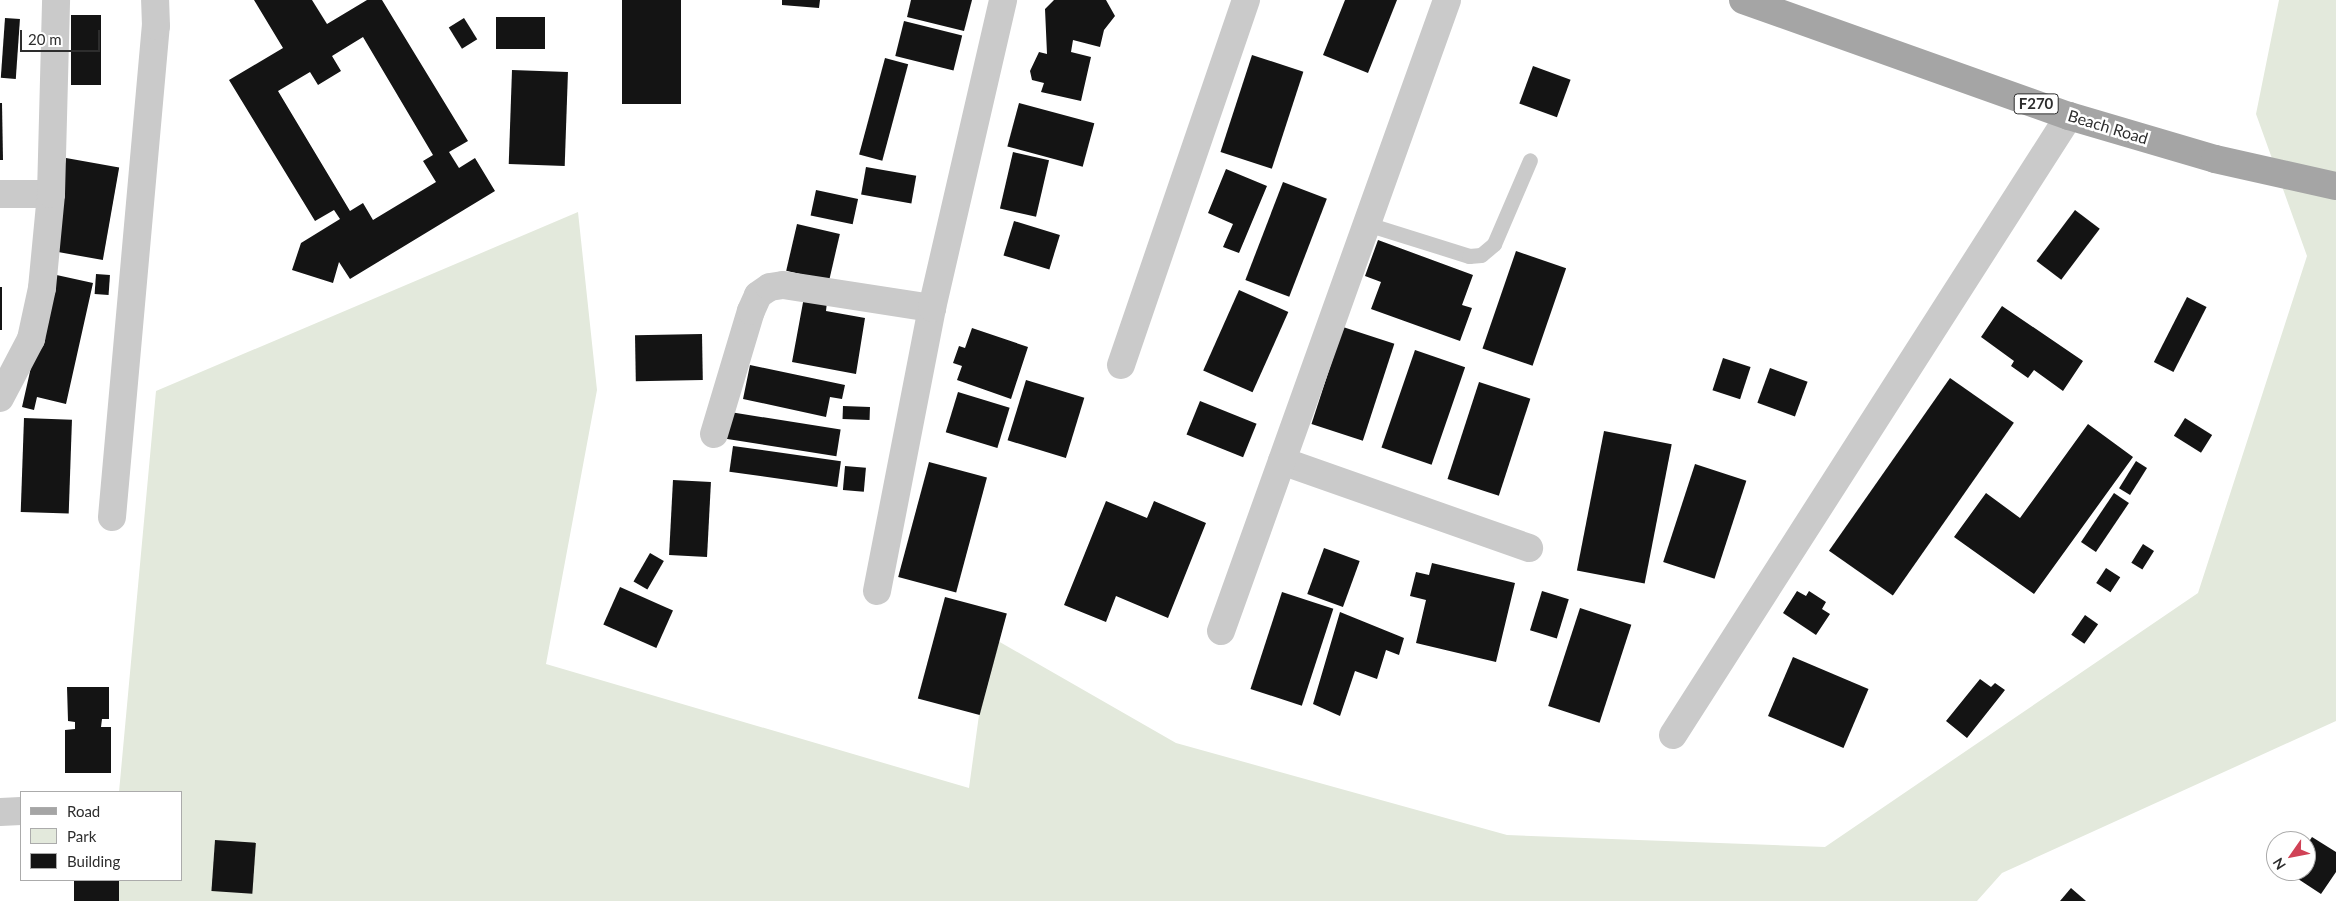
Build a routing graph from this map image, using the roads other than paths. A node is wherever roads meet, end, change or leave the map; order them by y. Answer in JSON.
{"nodes":[{"id":1,"x":56,"y":0,"type":"edge"},
{"id":2,"x":155,"y":0,"type":"edge"},
{"id":3,"x":1003,"y":0,"type":"edge"},
{"id":4,"x":1246,"y":0,"type":"edge"},
{"id":5,"x":1447,"y":0,"type":"edge"},
{"id":6,"x":1743,"y":0,"type":"edge"},
{"id":7,"x":2069,"y":116,"type":"junction"},
{"id":8,"x":1530,"y":160,"type":"dead end"},
{"id":9,"x":2336,"y":186,"type":"edge"},
{"id":10,"x":0,"y":194,"type":"edge"},
{"id":11,"x":52,"y":194,"type":"junction"},
{"id":12,"x":1367,"y":224,"type":"junction"},
{"id":13,"x":932,"y":308,"type":"junction"},
{"id":14,"x":1121,"y":365,"type":"dead end"},
{"id":15,"x":0,"y":398,"type":"edge"},
{"id":16,"x":714,"y":434,"type":"dead end"},
{"id":17,"x":1282,"y":461,"type":"junction"},
{"id":18,"x":112,"y":517,"type":"dead end"},
{"id":19,"x":1530,"y":548,"type":"dead end"},
{"id":20,"x":878,"y":591,"type":"dead end"},
{"id":21,"x":1221,"y":631,"type":"dead end"},
{"id":22,"x":1673,"y":735,"type":"dead end"},
{"id":23,"x":20,"y":811,"type":"edge"},
{"id":24,"x":0,"y":812,"type":"edge"}],
"edges":[{"from":1,"to":11,"type":"street"},
{"from":2,"to":18,"type":"street"},
{"from":3,"to":13,"type":"street"},
{"from":4,"to":14,"type":"street"},
{"from":5,"to":12,"type":"street"},
{"from":6,"to":7,"type":"main road","name":"Beach Road","number":"F270"},
{"from":7,"to":9,"type":"main road","name":"Beach Road","number":"F270"},
{"from":7,"to":22,"type":"street"},
{"from":8,"to":12,"type":"lane"},
{"from":10,"to":11,"type":"street"},
{"from":11,"to":15,"type":"street"},
{"from":12,"to":17,"type":"street"},
{"from":13,"to":16,"type":"street"},
{"from":13,"to":20,"type":"street"},
{"from":17,"to":19,"type":"street"},
{"from":17,"to":21,"type":"street"},
{"from":23,"to":24,"type":"street"}]}
